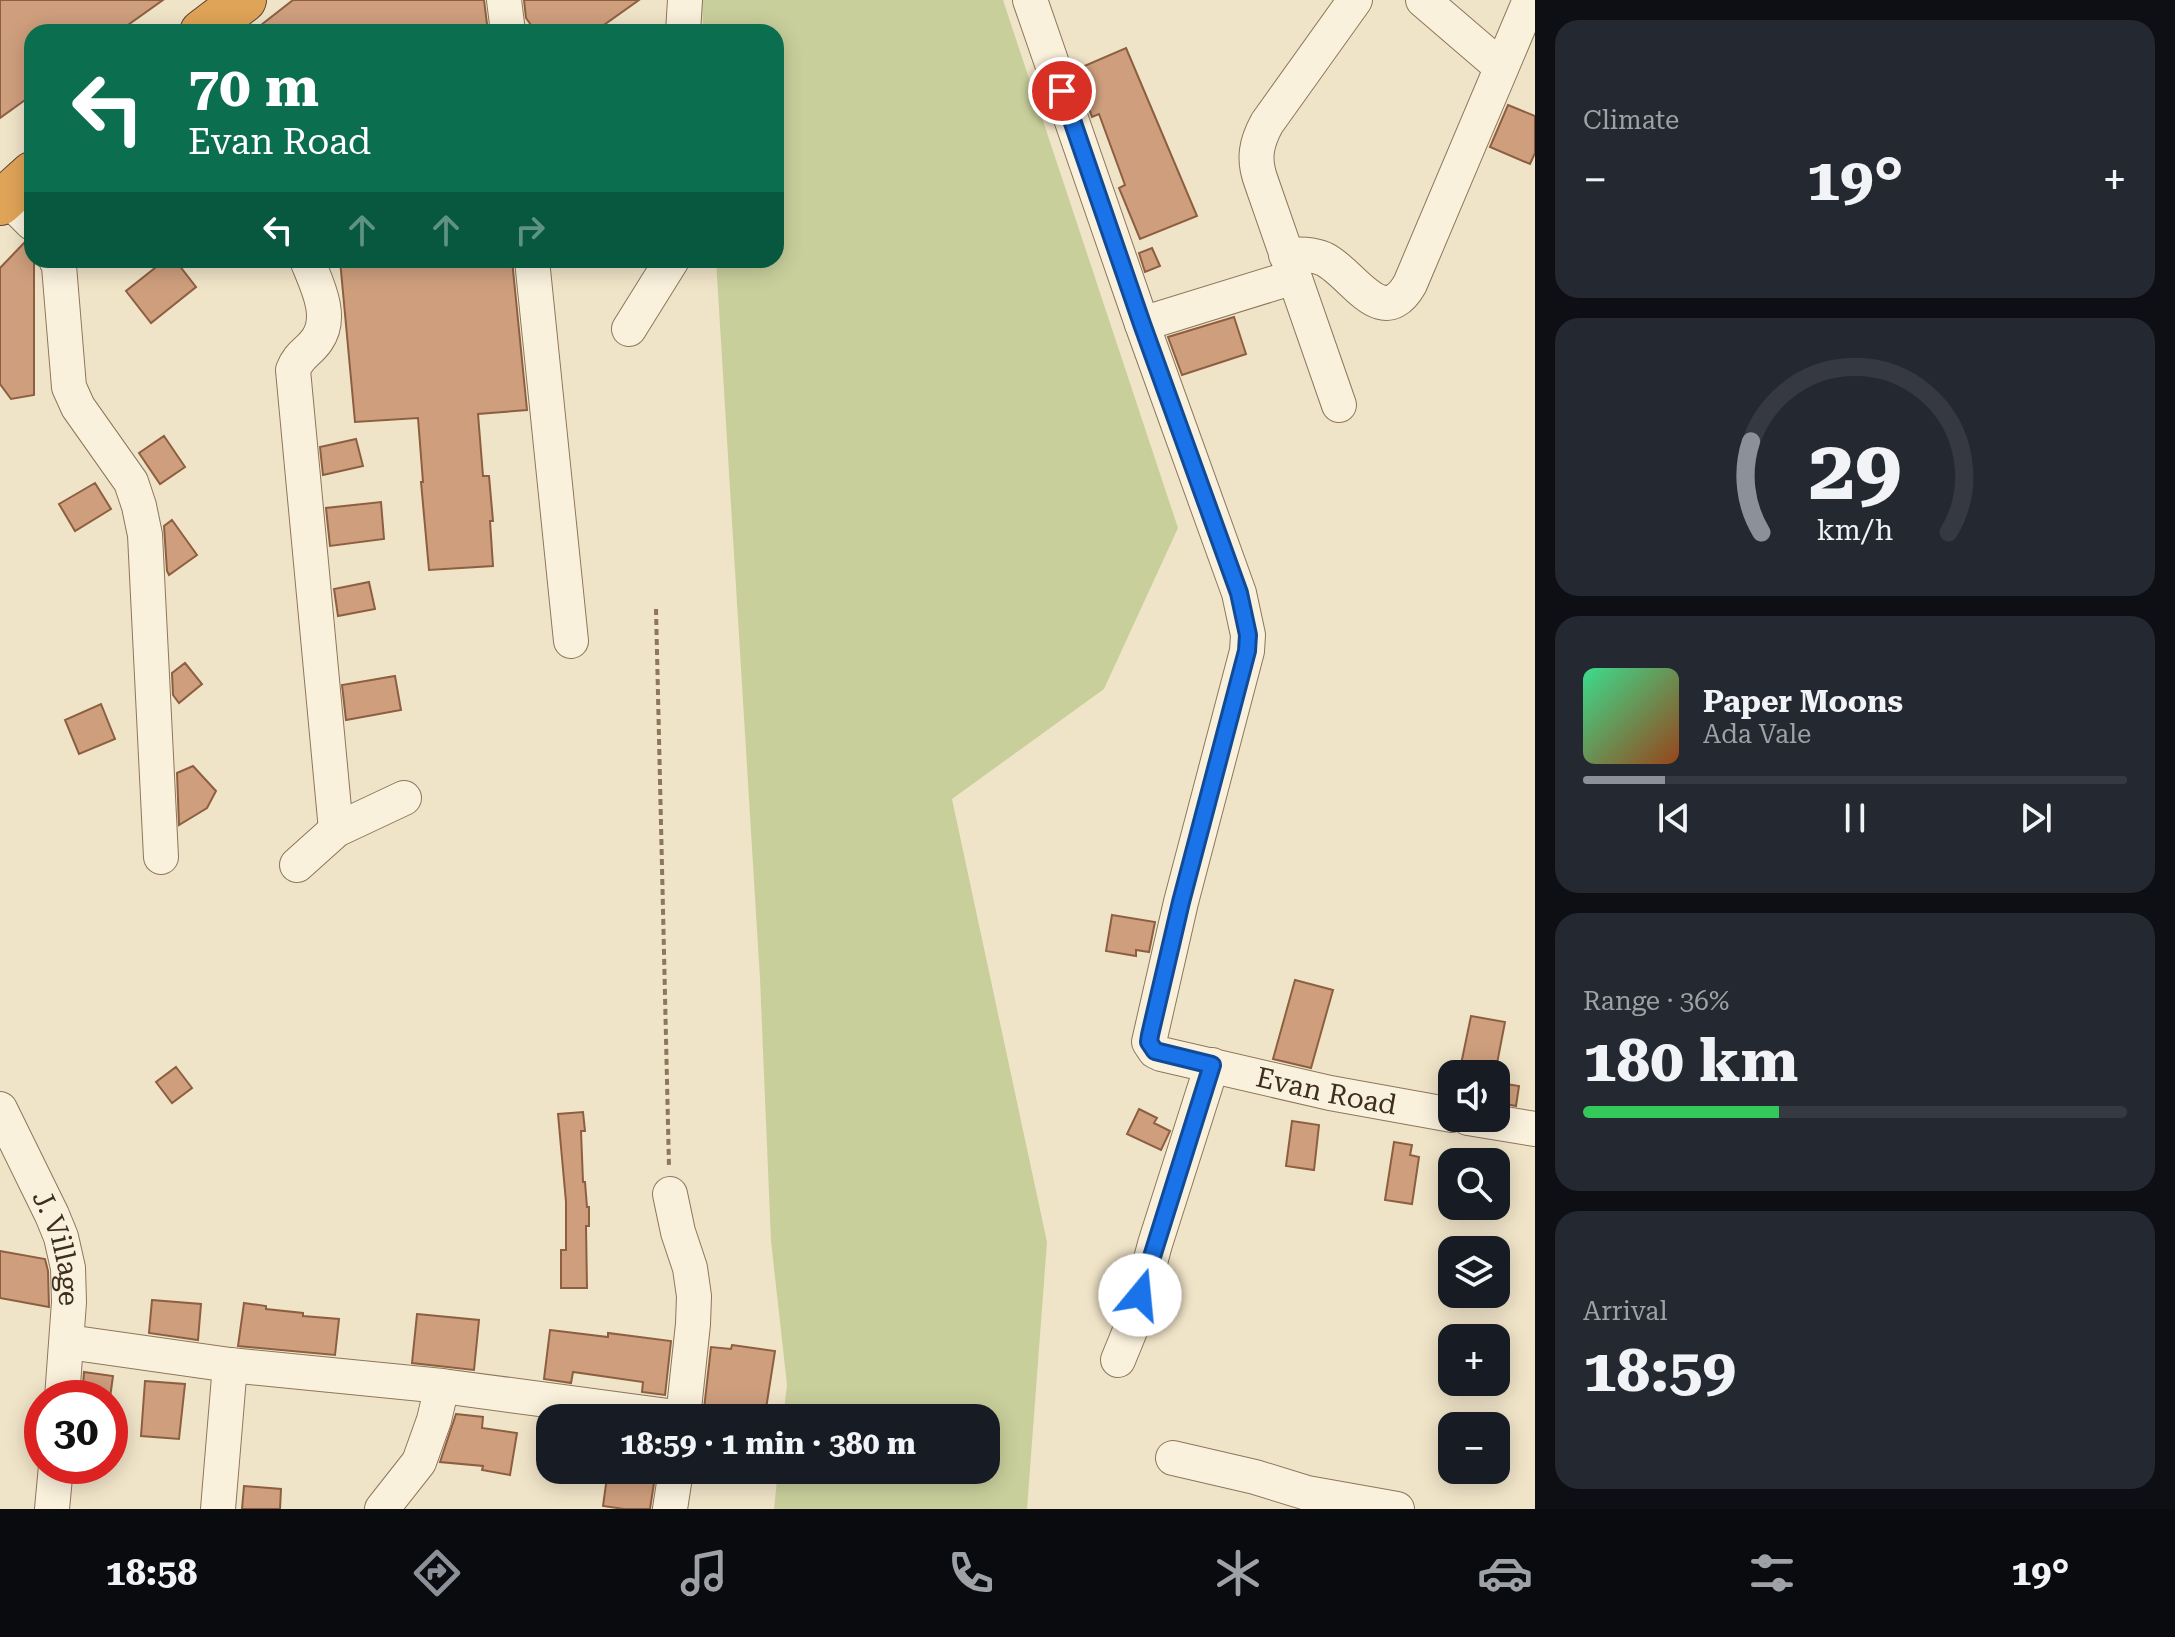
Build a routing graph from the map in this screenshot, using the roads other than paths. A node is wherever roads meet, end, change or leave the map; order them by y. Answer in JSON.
{"nodes":[{"id":1,"x":244,"y":0,"type":"edge"},
{"id":2,"x":504,"y":0,"type":"edge"},
{"id":3,"x":685,"y":0,"type":"edge"},
{"id":4,"x":1030,"y":0,"type":"edge"},
{"id":5,"x":1355,"y":0,"type":"edge"},
{"id":6,"x":1423,"y":0,"type":"edge"},
{"id":7,"x":1530,"y":0,"type":"edge"},
{"id":8,"x":212,"y":24,"type":"edge"},
{"id":9,"x":507,"y":24,"type":"edge"},
{"id":10,"x":684,"y":24,"type":"edge"},
{"id":11,"x":1501,"y":67,"type":"junction"},
{"id":12,"x":1290,"y":266,"type":"junction"},
{"id":13,"x":59,"y":268,"type":"edge"},
{"id":14,"x":310,"y":268,"type":"edge"},
{"id":15,"x":533,"y":268,"type":"edge"},
{"id":16,"x":667,"y":268,"type":"edge"},
{"id":17,"x":1142,"y":324,"type":"junction"},
{"id":18,"x":629,"y":329,"type":"dead end"},
{"id":19,"x":1339,"y":405,"type":"dead end"},
{"id":20,"x":571,"y":641,"type":"dead end"},
{"id":21,"x":404,"y":798,"type":"dead end"},
{"id":22,"x":336,"y":830,"type":"junction"},
{"id":23,"x":161,"y":857,"type":"dead end"},
{"id":24,"x":297,"y":865,"type":"dead end"},
{"id":25,"x":1212,"y":1065,"type":"junction"},
{"id":26,"x":0,"y":1109,"type":"edge"},
{"id":27,"x":1438,"y":1112,"type":"edge"},
{"id":28,"x":1510,"y":1125,"type":"edge"},
{"id":29,"x":1535,"y":1129,"type":"edge"},
{"id":30,"x":670,"y":1194,"type":"road end"},
{"id":31,"x":68,"y":1342,"type":"junction"},
{"id":32,"x":1118,"y":1360,"type":"dead end"},
{"id":33,"x":230,"y":1365,"type":"junction"},
{"id":34,"x":64,"y":1380,"type":"edge"},
{"id":35,"x":442,"y":1386,"type":"junction"},
{"id":36,"x":578,"y":1404,"type":"edge"},
{"id":37,"x":684,"y":1404,"type":"edge"},
{"id":38,"x":1173,"y":1458,"type":"dead end"},
{"id":39,"x":54,"y":1484,"type":"edge"},
{"id":40,"x":674,"y":1484,"type":"edge"},
{"id":41,"x":52,"y":1509,"type":"edge"},
{"id":42,"x":218,"y":1509,"type":"edge"},
{"id":43,"x":382,"y":1509,"type":"edge"},
{"id":44,"x":670,"y":1509,"type":"edge"},
{"id":45,"x":1397,"y":1509,"type":"edge"}],
"edges":[{"from":1,"to":8,"type":"highway"},
{"from":2,"to":9,"type":"street"},
{"from":3,"to":10,"type":"street"},
{"from":4,"to":17,"type":"street","name":"Evan Road"},
{"from":5,"to":12,"type":"street"},
{"from":6,"to":11,"type":"street"},
{"from":7,"to":11,"type":"street"},
{"from":11,"to":12,"type":"street"},
{"from":12,"to":17,"type":"street"},
{"from":12,"to":19,"type":"street"},
{"from":13,"to":23,"type":"street"},
{"from":14,"to":22,"type":"street"},
{"from":15,"to":20,"type":"street"},
{"from":16,"to":18,"type":"street"},
{"from":17,"to":25,"type":"street","name":"Evan Road"},
{"from":21,"to":22,"type":"street"},
{"from":22,"to":24,"type":"street"},
{"from":25,"to":27,"type":"street","name":"Evan Road"},
{"from":25,"to":32,"type":"street"},
{"from":26,"to":31,"type":"street","name":"J. Village"},
{"from":28,"to":29,"type":"street"},
{"from":30,"to":37,"type":"street"},
{"from":31,"to":33,"type":"street"},
{"from":31,"to":34,"type":"street","name":"J. Village"},
{"from":33,"to":35,"type":"street"},
{"from":33,"to":42,"type":"street"},
{"from":35,"to":36,"type":"street"},
{"from":35,"to":43,"type":"street"},
{"from":38,"to":45,"type":"street"},
{"from":39,"to":41,"type":"street"},
{"from":40,"to":44,"type":"street"}]}
